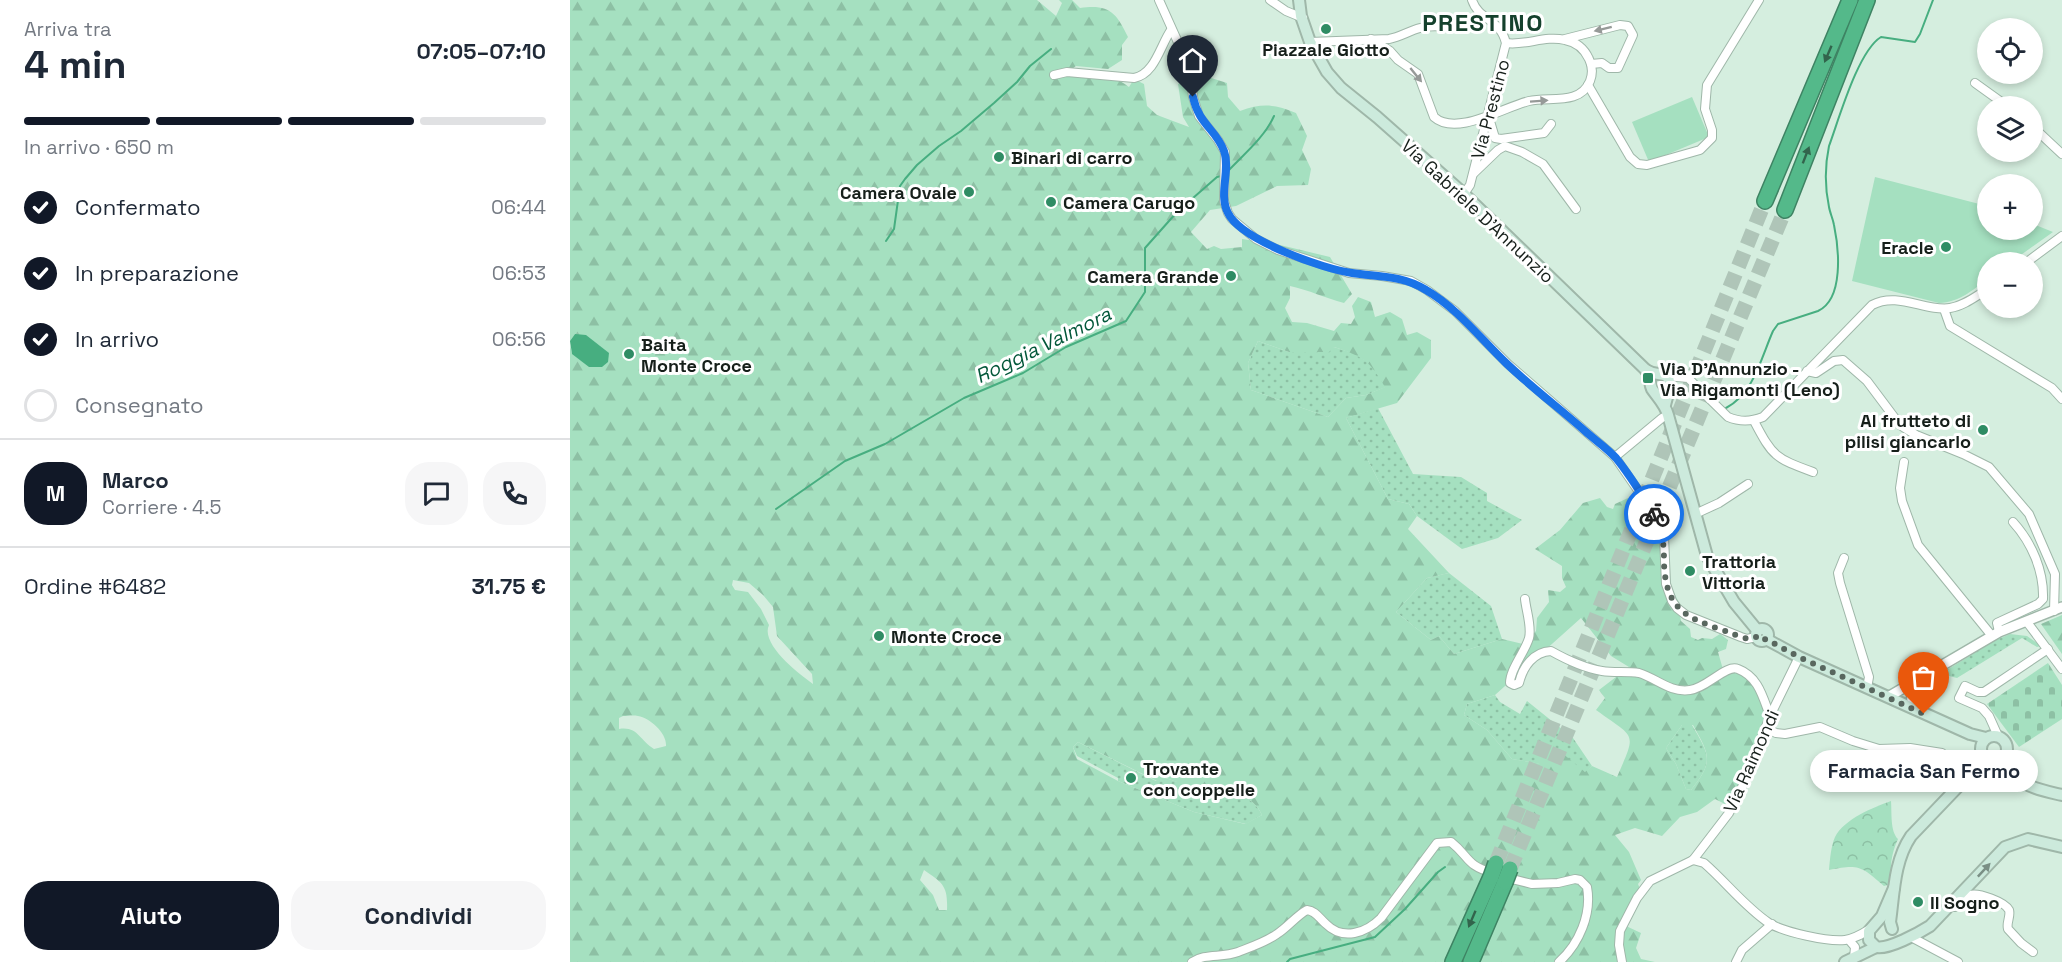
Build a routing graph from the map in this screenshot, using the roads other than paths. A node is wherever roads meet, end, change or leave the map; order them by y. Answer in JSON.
{"nodes":[{"id":1,"x":1159,"y":0,"type":"edge"},
{"id":2,"x":1270,"y":0,"type":"edge"},
{"id":3,"x":1472,"y":0,"type":"edge"},
{"id":4,"x":1759,"y":0,"type":"edge"},
{"id":5,"x":1850,"y":0,"type":"edge"},
{"id":6,"x":1867,"y":0,"type":"edge"},
{"id":7,"x":1297,"y":7,"type":"edge"},
{"id":8,"x":1483,"y":16,"type":"junction"},
{"id":9,"x":1308,"y":29,"type":"junction"},
{"id":10,"x":1171,"y":30,"type":"junction"},
{"id":11,"x":1371,"y":39,"type":"junction"},
{"id":12,"x":1564,"y":39,"type":"junction"},
{"id":13,"x":1506,"y":43,"type":"junction"},
{"id":14,"x":1312,"y":44,"type":"junction"},
{"id":15,"x":1591,"y":64,"type":"junction"},
{"id":16,"x":1054,"y":75,"type":"dead end"},
{"id":17,"x":1975,"y":83,"type":"dead end"},
{"id":18,"x":1588,"y":85,"type":"junction"},
{"id":19,"x":1993,"y":96,"type":"edge"},
{"id":20,"x":1489,"y":116,"type":"junction"},
{"id":21,"x":1551,"y":124,"type":"dead end"},
{"id":22,"x":2043,"y":136,"type":"edge"},
{"id":23,"x":2062,"y":154,"type":"edge"},
{"id":24,"x":1473,"y":174,"type":"junction"},
{"id":25,"x":1464,"y":194,"type":"junction"},
{"id":26,"x":1765,"y":201,"type":"tunnel mouth"},
{"id":27,"x":1576,"y":209,"type":"dead end"},
{"id":28,"x":1785,"y":210,"type":"tunnel mouth"},
{"id":29,"x":2062,"y":236,"type":"edge"},
{"id":30,"x":2040,"y":252,"type":"edge"},
{"id":31,"x":1977,"y":295,"type":"edge"},
{"id":32,"x":1944,"y":309,"type":"junction"},
{"id":33,"x":1807,"y":371,"type":"junction"},
{"id":34,"x":1665,"y":381,"type":"junction"},
{"id":35,"x":2062,"y":399,"type":"edge"},
{"id":36,"x":1667,"y":410,"type":"junction"},
{"id":37,"x":1754,"y":421,"type":"junction"},
{"id":38,"x":1615,"y":457,"type":"junction"},
{"id":39,"x":1904,"y":462,"type":"dead end"},
{"id":40,"x":1813,"y":472,"type":"dead end"},
{"id":41,"x":1748,"y":484,"type":"dead end"},
{"id":42,"x":1695,"y":514,"type":"junction"},
{"id":43,"x":2013,"y":522,"type":"dead end"},
{"id":44,"x":1844,"y":558,"type":"dead end"},
{"id":45,"x":1525,"y":599,"type":"dead end"},
{"id":46,"x":2058,"y":609,"type":"edge"},
{"id":47,"x":2026,"y":622,"type":"junction"},
{"id":48,"x":1995,"y":634,"type":"junction"},
{"id":49,"x":1760,"y":635,"type":"junction"},
{"id":50,"x":2048,"y":649,"type":"junction"},
{"id":51,"x":1799,"y":657,"type":"junction"},
{"id":52,"x":2062,"y":669,"type":"edge"},
{"id":53,"x":1924,"y":677,"type":"junction"},
{"id":54,"x":1867,"y":688,"type":"junction"},
{"id":55,"x":1888,"y":697,"type":"junction"},
{"id":56,"x":1924,"y":714,"type":"junction"},
{"id":57,"x":1770,"y":716,"type":"junction"},
{"id":58,"x":1766,"y":728,"type":"junction"},
{"id":59,"x":1998,"y":736,"type":"junction"},
{"id":60,"x":1983,"y":746,"type":"junction"},
{"id":61,"x":1942,"y":753,"type":"dead end"},
{"id":62,"x":2006,"y":756,"type":"junction"},
{"id":63,"x":1991,"y":762,"type":"junction"},
{"id":64,"x":1974,"y":770,"type":"junction"},
{"id":65,"x":2062,"y":795,"type":"edge"},
{"id":66,"x":2062,"y":847,"type":"edge"},
{"id":67,"x":1693,"y":860,"type":"junction"},
{"id":68,"x":1894,"y":888,"type":"junction"},
{"id":69,"x":1950,"y":905,"type":"junction"},
{"id":70,"x":1772,"y":924,"type":"junction"},
{"id":71,"x":1892,"y":929,"type":"junction"},
{"id":72,"x":1911,"y":937,"type":"junction"},
{"id":73,"x":1853,"y":938,"type":"junction"},
{"id":74,"x":1871,"y":938,"type":"junction"},
{"id":75,"x":1890,"y":944,"type":"junction"},
{"id":76,"x":2033,"y":952,"type":"dead end"},
{"id":77,"x":1850,"y":960,"type":"edge"},
{"id":78,"x":1192,"y":962,"type":"edge"},
{"id":79,"x":1453,"y":962,"type":"edge"},
{"id":80,"x":1471,"y":962,"type":"edge"},
{"id":81,"x":1559,"y":962,"type":"edge"},
{"id":82,"x":1622,"y":962,"type":"edge"},
{"id":83,"x":1736,"y":962,"type":"edge"},
{"id":84,"x":1958,"y":962,"type":"edge"}],
"edges":[{"from":1,"to":10,"type":"street"},
{"from":2,"to":7,"type":"street"},
{"from":3,"to":8,"type":"street","name":"Via Prestino"},
{"from":4,"to":18,"type":"street"},
{"from":5,"to":26,"type":"highway","one_way":true},
{"from":28,"to":6,"type":"highway","one_way":true},
{"from":7,"to":9,"type":"main road","name":"Via Gabriele D'Annunzio"},
{"from":7,"to":9,"type":"main road","name":"Via Gabriele D'Annunzio"},
{"from":7,"to":9,"type":"street"},
{"from":8,"to":11,"type":"street"},
{"from":8,"to":13,"type":"street","name":"Via Prestino"},
{"from":9,"to":14,"type":"main road","name":"Via Gabriele D'Annunzio"},
{"from":10,"to":16,"type":"street"},
{"from":10,"to":38,"type":"street"},
{"from":11,"to":14,"type":"street"},
{"from":11,"to":20,"type":"street","one_way":true},
{"from":12,"to":13,"type":"street"},
{"from":12,"to":15,"type":"street"},
{"from":15,"to":12,"type":"street","one_way":true},
{"from":13,"to":20,"type":"street","name":"Via Prestino"},
{"from":14,"to":25,"type":"main road","name":"Via Gabriele D'Annunzio"},
{"from":15,"to":18,"type":"street"},
{"from":17,"to":19,"type":"street"},
{"from":20,"to":18,"type":"street","one_way":true},
{"from":20,"to":21,"type":"street"},
{"from":20,"to":24,"type":"street","name":"Via Prestino"},
{"from":22,"to":23,"type":"street"},
{"from":24,"to":25,"type":"street","name":"Via Prestino"},
{"from":24,"to":27,"type":"street"},
{"from":25,"to":34,"type":"main road","name":"Via Gabriele D'Annunzio"},
{"from":29,"to":30,"type":"street"},
{"from":31,"to":32,"type":"street"},
{"from":32,"to":33,"type":"street"},
{"from":32,"to":35,"type":"street"},
{"from":33,"to":37,"type":"street"},
{"from":33,"to":46,"type":"street"},
{"from":34,"to":36,"type":"main road"},
{"from":34,"to":36,"type":"main road","name":"Via Gabriele D'Annunzio"},
{"from":34,"to":37,"type":"street"},
{"from":36,"to":38,"type":"street"},
{"from":36,"to":42,"type":"main road"},
{"from":37,"to":40,"type":"street"},
{"from":38,"to":49,"type":"street"},
{"from":39,"to":48,"type":"street"},
{"from":41,"to":42,"type":"street"},
{"from":42,"to":49,"type":"main road"},
{"from":43,"to":48,"type":"street"},
{"from":44,"to":54,"type":"street"},
{"from":45,"to":57,"type":"street"},
{"from":46,"to":47,"type":"street"},
{"from":47,"to":48,"type":"street"},
{"from":47,"to":50,"type":"street"},
{"from":48,"to":53,"type":"street"},
{"from":49,"to":51,"type":"main road"},
{"from":50,"to":52,"type":"street"},
{"from":50,"to":59,"type":"street"},
{"from":51,"to":54,"type":"main road"},
{"from":51,"to":57,"type":"street","name":"Via Raimondi"},
{"from":53,"to":55,"type":"street"},
{"from":53,"to":56,"type":"street"},
{"from":54,"to":55,"type":"main road"},
{"from":55,"to":56,"type":"main road"},
{"from":56,"to":60,"type":"main road"},
{"from":57,"to":58,"type":"street","name":"Via Raimondi"},
{"from":58,"to":61,"type":"street"},
{"from":58,"to":67,"type":"street","name":"Via Raimondi"},
{"from":59,"to":60,"type":"main road"},
{"from":59,"to":62,"type":"main road"},
{"from":60,"to":63,"type":"main road"},
{"from":60,"to":64,"type":"main road"},
{"from":62,"to":63,"type":"main road"},
{"from":62,"to":65,"type":"main road"},
{"from":63,"to":64,"type":"main road"},
{"from":64,"to":68,"type":"main road"},
{"from":69,"to":66,"type":"main road","one_way":true},
{"from":67,"to":70,"type":"street"},
{"from":67,"to":82,"type":"street"},
{"from":68,"to":71,"type":"main road"},
{"from":68,"to":74,"type":"main road"},
{"from":69,"to":72,"type":"main road"},
{"from":69,"to":76,"type":"street"},
{"from":70,"to":73,"type":"street"},
{"from":70,"to":83,"type":"street"},
{"from":71,"to":74,"type":"main road"},
{"from":71,"to":75,"type":"main road"},
{"from":72,"to":75,"type":"main road"},
{"from":72,"to":84,"type":"street"},
{"from":73,"to":74,"type":"street"},
{"from":73,"to":77,"type":"street"},
{"from":74,"to":75,"type":"main road"},
{"from":74,"to":77,"type":"main road"},
{"from":78,"to":81,"type":"street"},
{"from":80,"to":79,"type":"highway","one_way":true}]}
